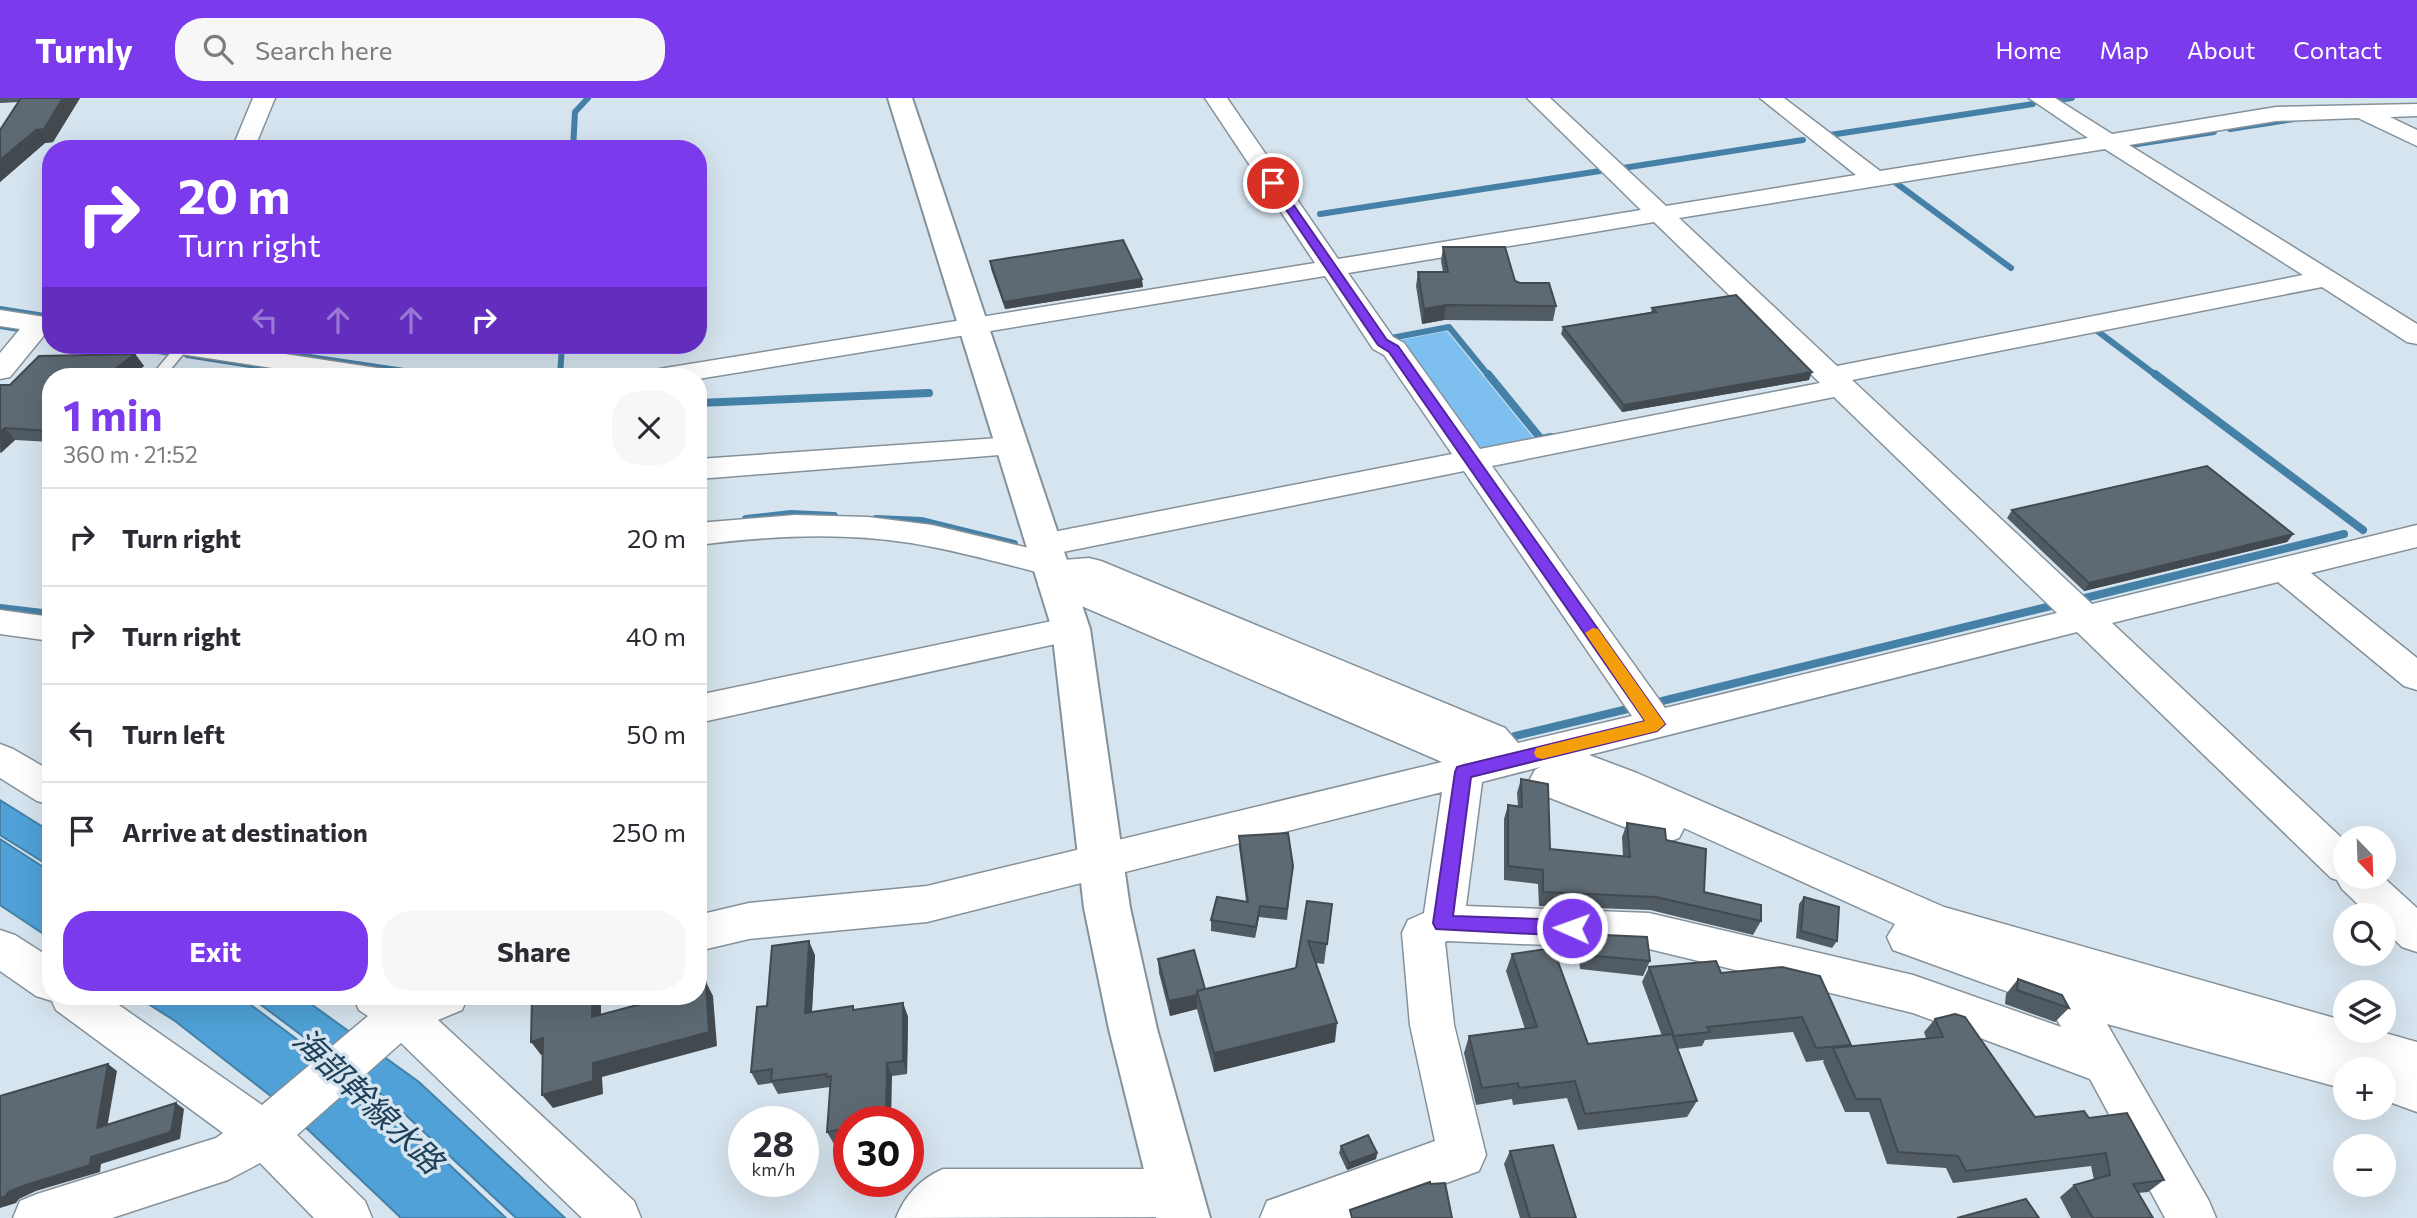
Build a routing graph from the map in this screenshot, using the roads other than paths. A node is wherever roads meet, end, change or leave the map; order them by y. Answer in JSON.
{"nodes":[{"id":1,"x":264,"y":98,"type":"edge"},
{"id":2,"x":900,"y":98,"type":"edge"},
{"id":3,"x":1216,"y":98,"type":"edge"},
{"id":4,"x":1538,"y":98,"type":"edge"},
{"id":5,"x":1771,"y":98,"type":"edge"},
{"id":6,"x":2040,"y":98,"type":"edge"},
{"id":7,"x":2346,"y":102,"type":"edge"},
{"id":8,"x":2417,"y":110,"type":"edge"},
{"id":9,"x":2417,"y":139,"type":"edge"},
{"id":10,"x":247,"y":140,"type":"edge"},
{"id":11,"x":2107,"y":142,"type":"junction"},
{"id":12,"x":1877,"y":180,"type":"junction"},
{"id":13,"x":1661,"y":215,"type":"junction"},
{"id":14,"x":1331,"y":269,"type":"junction"},
{"id":15,"x":2325,"y":279,"type":"junction"},
{"id":16,"x":0,"y":318,"type":"edge"},
{"id":17,"x":42,"y":325,"type":"edge"},
{"id":18,"x":974,"y":326,"type":"junction"},
{"id":19,"x":42,"y":328,"type":"edge"},
{"id":20,"x":2417,"y":336,"type":"edge"},
{"id":21,"x":231,"y":354,"type":"edge"},
{"id":22,"x":324,"y":368,"type":"edge"},
{"id":23,"x":707,"y":369,"type":"edge"},
{"id":24,"x":0,"y":371,"type":"edge"},
{"id":25,"x":1836,"y":382,"type":"junction"},
{"id":26,"x":1013,"y":446,"type":"junction"},
{"id":27,"x":1470,"y":460,"type":"junction"},
{"id":28,"x":707,"y":468,"type":"edge"},
{"id":29,"x":707,"y":533,"type":"edge"},
{"id":30,"x":2417,"y":536,"type":"edge"},
{"id":31,"x":1050,"y":567,"type":"junction"},
{"id":32,"x":2284,"y":569,"type":"junction"},
{"id":33,"x":2083,"y":618,"type":"junction"},
{"id":34,"x":0,"y":622,"type":"edge"},
{"id":35,"x":42,"y":628,"type":"edge"},
{"id":36,"x":1071,"y":629,"type":"junction"},
{"id":37,"x":2417,"y":677,"type":"edge"},
{"id":38,"x":707,"y":707,"type":"edge"},
{"id":39,"x":1657,"y":724,"type":"junction"},
{"id":40,"x":0,"y":759,"type":"edge"},
{"id":41,"x":1502,"y":763,"type":"junction"},
{"id":42,"x":42,"y":785,"type":"edge"},
{"id":43,"x":2333,"y":855,"type":"edge"},
{"id":44,"x":1101,"y":862,"type":"junction"},
{"id":45,"x":2369,"y":889,"type":"edge"},
{"id":46,"x":1443,"y":923,"type":"junction"},
{"id":47,"x":707,"y":931,"type":"edge"},
{"id":48,"x":2417,"y":934,"type":"edge"},
{"id":49,"x":0,"y":948,"type":"edge"},
{"id":50,"x":42,"y":976,"type":"edge"},
{"id":51,"x":2065,"y":993,"type":"junction"},
{"id":52,"x":85,"y":1005,"type":"edge"},
{"id":53,"x":415,"y":1005,"type":"edge"},
{"id":54,"x":387,"y":1013,"type":"edge"},
{"id":55,"x":2417,"y":1063,"type":"edge"},
{"id":56,"x":2333,"y":1064,"type":"edge"},
{"id":57,"x":2106,"y":1065,"type":"junction"},
{"id":58,"x":2396,"y":1083,"type":"edge"},
{"id":59,"x":2417,"y":1090,"type":"edge"},
{"id":60,"x":273,"y":1125,"type":"junction"},
{"id":61,"x":1179,"y":1206,"type":"edge"},
{"id":62,"x":37,"y":1218,"type":"edge"},
{"id":63,"x":348,"y":1218,"type":"edge"},
{"id":64,"x":617,"y":1218,"type":"edge"},
{"id":65,"x":920,"y":1218,"type":"edge"},
{"id":66,"x":1284,"y":1218,"type":"edge"},
{"id":67,"x":2192,"y":1218,"type":"edge"}],
"edges":[{"from":1,"to":10,"type":"street"},
{"from":2,"to":18,"type":"street"},
{"from":3,"to":14,"type":"street"},
{"from":4,"to":13,"type":"street"},
{"from":5,"to":12,"type":"street"},
{"from":6,"to":11,"type":"street"},
{"from":7,"to":8,"type":"street"},
{"from":7,"to":9,"type":"street"},
{"from":7,"to":11,"type":"street"},
{"from":11,"to":12,"type":"street"},
{"from":11,"to":15,"type":"street"},
{"from":12,"to":13,"type":"street"},
{"from":13,"to":14,"type":"street"},
{"from":13,"to":25,"type":"street"},
{"from":14,"to":18,"type":"street"},
{"from":14,"to":27,"type":"street"},
{"from":15,"to":20,"type":"street"},
{"from":15,"to":25,"type":"street"},
{"from":16,"to":17,"type":"street"},
{"from":18,"to":23,"type":"street"},
{"from":18,"to":26,"type":"street"},
{"from":19,"to":24,"type":"street"},
{"from":21,"to":22,"type":"street"},
{"from":25,"to":27,"type":"street"},
{"from":25,"to":33,"type":"street"},
{"from":26,"to":28,"type":"street"},
{"from":26,"to":31,"type":"street"},
{"from":27,"to":31,"type":"street"},
{"from":27,"to":39,"type":"street"},
{"from":29,"to":31,"type":"street"},
{"from":30,"to":32,"type":"street"},
{"from":31,"to":36,"type":"street"},
{"from":31,"to":41,"type":"street"},
{"from":32,"to":33,"type":"street"},
{"from":32,"to":37,"type":"street"},
{"from":33,"to":39,"type":"street"},
{"from":33,"to":43,"type":"street"},
{"from":34,"to":35,"type":"street"},
{"from":36,"to":38,"type":"street"},
{"from":36,"to":44,"type":"street"},
{"from":39,"to":41,"type":"street"},
{"from":40,"to":42,"type":"street"},
{"from":41,"to":44,"type":"street"},
{"from":41,"to":46,"type":"street"},
{"from":41,"to":51,"type":"street"},
{"from":41,"to":55,"type":"street"},
{"from":44,"to":47,"type":"street"},
{"from":44,"to":61,"type":"street"},
{"from":45,"to":48,"type":"street"},
{"from":46,"to":57,"type":"street"},
{"from":46,"to":66,"type":"street"},
{"from":49,"to":50,"type":"street"},
{"from":51,"to":56,"type":"street"},
{"from":51,"to":57,"type":"street"},
{"from":52,"to":60,"type":"street"},
{"from":53,"to":54,"type":"street"},
{"from":54,"to":60,"type":"street"},
{"from":54,"to":64,"type":"street"},
{"from":57,"to":67,"type":"street"},
{"from":58,"to":59,"type":"street"},
{"from":60,"to":62,"type":"street"},
{"from":60,"to":63,"type":"street"},
{"from":61,"to":65,"type":"street"}]}
